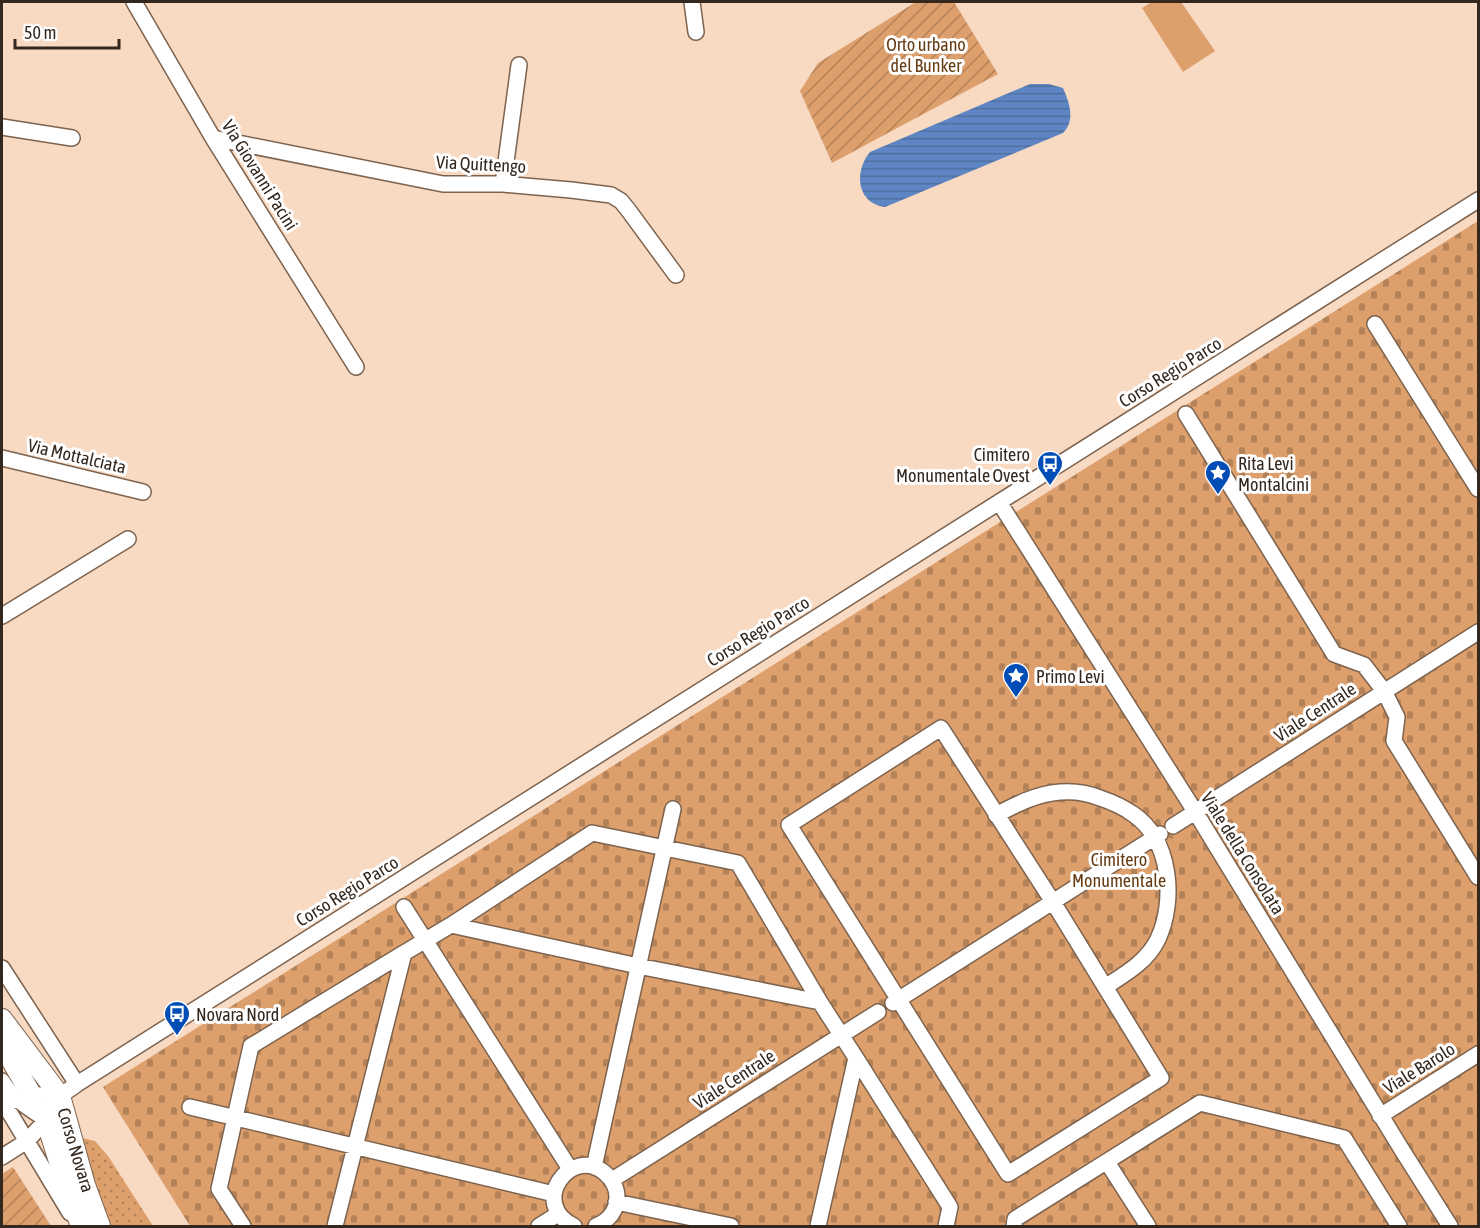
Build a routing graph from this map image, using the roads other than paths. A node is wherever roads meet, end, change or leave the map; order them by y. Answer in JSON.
{"nodes":[{"id":1,"x":134,"y":2,"type":"edge"},
{"id":2,"x":692,"y":2,"type":"edge"},
{"id":3,"x":696,"y":32,"type":"dead end"},
{"id":4,"x":519,"y":65,"type":"dead end"},
{"id":5,"x":2,"y":127,"type":"edge"},
{"id":6,"x":72,"y":138,"type":"dead end"},
{"id":7,"x":213,"y":138,"type":"junction"},
{"id":8,"x":503,"y":184,"type":"junction"},
{"id":9,"x":1479,"y":200,"type":"edge"},
{"id":10,"x":676,"y":275,"type":"dead end"},
{"id":11,"x":1375,"y":324,"type":"dead end"},
{"id":12,"x":356,"y":368,"type":"dead end"},
{"id":13,"x":1186,"y":414,"type":"dead end"},
{"id":14,"x":2,"y":458,"type":"edge"},
{"id":15,"x":1479,"y":489,"type":"edge"},
{"id":16,"x":143,"y":492,"type":"dead end"},
{"id":17,"x":999,"y":502,"type":"junction"},
{"id":18,"x":128,"y":539,"type":"dead end"},
{"id":19,"x":2,"y":616,"type":"edge"},
{"id":20,"x":1479,"y":632,"type":"edge"},
{"id":21,"x":1384,"y":691,"type":"junction"},
{"id":22,"x":673,"y":809,"type":"dead end"},
{"id":23,"x":1196,"y":813,"type":"junction"},
{"id":24,"x":996,"y":815,"type":"junction"},
{"id":25,"x":1162,"y":832,"type":"junction"},
{"id":26,"x":665,"y":848,"type":"junction"},
{"id":27,"x":1479,"y":877,"type":"edge"},
{"id":28,"x":1053,"y":902,"type":"junction"},
{"id":29,"x":404,"y":907,"type":"dead end"},
{"id":30,"x":451,"y":925,"type":"junction"},
{"id":31,"x":426,"y":940,"type":"junction"},
{"id":32,"x":404,"y":953,"type":"junction"},
{"id":33,"x":638,"y":966,"type":"junction"},
{"id":34,"x":2,"y":968,"type":"edge"},
{"id":35,"x":1105,"y":987,"type":"junction"},
{"id":36,"x":896,"y":1001,"type":"junction"},
{"id":37,"x":820,"y":1002,"type":"junction"},
{"id":38,"x":878,"y":1012,"type":"dead end"},
{"id":39,"x":2,"y":1019,"type":"edge"},
{"id":40,"x":841,"y":1034,"type":"junction"},
{"id":41,"x":2,"y":1044,"type":"edge"},
{"id":42,"x":1479,"y":1054,"type":"edge"},
{"id":43,"x":856,"y":1058,"type":"junction"},
{"id":44,"x":2,"y":1081,"type":"edge"},
{"id":45,"x":77,"y":1084,"type":"junction"},
{"id":46,"x":60,"y":1096,"type":"junction"},
{"id":47,"x":11,"y":1101,"type":"edge"},
{"id":48,"x":190,"y":1107,"type":"dead end"},
{"id":49,"x":1380,"y":1116,"type":"junction"},
{"id":50,"x":235,"y":1118,"type":"junction"},
{"id":51,"x":46,"y":1119,"type":"junction"},
{"id":52,"x":27,"y":1141,"type":"junction"},
{"id":53,"x":355,"y":1146,"type":"junction"},
{"id":54,"x":2,"y":1157,"type":"edge"},
{"id":55,"x":1107,"y":1162,"type":"junction"},
{"id":56,"x":594,"y":1167,"type":"junction"},
{"id":57,"x":570,"y":1169,"type":"junction"},
{"id":58,"x":612,"y":1180,"type":"junction"},
{"id":59,"x":554,"y":1194,"type":"junction"},
{"id":60,"x":616,"y":1202,"type":"junction"},
{"id":61,"x":558,"y":1214,"type":"junction"},
{"id":62,"x":602,"y":1225,"type":"edge"},
{"id":63,"x":80,"y":1227,"type":"edge"},
{"id":64,"x":100,"y":1227,"type":"edge"},
{"id":65,"x":243,"y":1227,"type":"edge"},
{"id":66,"x":335,"y":1227,"type":"edge"},
{"id":67,"x":539,"y":1227,"type":"edge"},
{"id":68,"x":574,"y":1227,"type":"edge"},
{"id":69,"x":731,"y":1227,"type":"edge"},
{"id":70,"x":818,"y":1227,"type":"edge"},
{"id":71,"x":946,"y":1227,"type":"edge"},
{"id":72,"x":1014,"y":1227,"type":"edge"},
{"id":73,"x":1148,"y":1227,"type":"edge"},
{"id":74,"x":1399,"y":1227,"type":"edge"},
{"id":75,"x":1450,"y":1227,"type":"edge"}],
"edges":[{"from":1,"to":7,"type":"street","name":"Via Giovanni Pacini"},
{"from":2,"to":3,"type":"street"},
{"from":4,"to":8,"type":"street"},
{"from":5,"to":6,"type":"street"},
{"from":7,"to":8,"type":"street","name":"Via Quittengo"},
{"from":7,"to":12,"type":"street","name":"Via Giovanni Pacini"},
{"from":8,"to":10,"type":"street","name":"Via Quittengo"},
{"from":9,"to":17,"type":"street","name":"Corso Regio Parco"},
{"from":11,"to":15,"type":"street"},
{"from":13,"to":21,"type":"street"},
{"from":14,"to":16,"type":"street","name":"Via Mottalciata"},
{"from":17,"to":23,"type":"street","name":"Viale della Consolata"},
{"from":17,"to":45,"type":"street","name":"Corso Regio Parco"},
{"from":18,"to":19,"type":"street"},
{"from":20,"to":21,"type":"street","name":"Viale Centrale"},
{"from":21,"to":23,"type":"street","name":"Viale Centrale"},
{"from":21,"to":27,"type":"street"},
{"from":22,"to":26,"type":"street"},
{"from":23,"to":25,"type":"street","name":"Viale Centrale"},
{"from":23,"to":49,"type":"street","name":"Viale della Consolata"},
{"from":24,"to":25,"type":"street"},
{"from":24,"to":28,"type":"street"},
{"from":24,"to":36,"type":"street"},
{"from":25,"to":28,"type":"street","name":"Viale Centrale"},
{"from":25,"to":35,"type":"street"},
{"from":26,"to":30,"type":"street"},
{"from":26,"to":33,"type":"street"},
{"from":26,"to":37,"type":"street"},
{"from":28,"to":35,"type":"street"},
{"from":28,"to":36,"type":"street","name":"Viale Centrale"},
{"from":29,"to":31,"type":"street"},
{"from":30,"to":31,"type":"street"},
{"from":30,"to":33,"type":"street"},
{"from":31,"to":32,"type":"street"},
{"from":31,"to":57,"type":"street"},
{"from":32,"to":50,"type":"street"},
{"from":32,"to":53,"type":"street"},
{"from":33,"to":37,"type":"street"},
{"from":33,"to":56,"type":"street"},
{"from":34,"to":45,"type":"street","name":"Corso Novara"},
{"from":35,"to":36,"type":"street"},
{"from":37,"to":40,"type":"street"},
{"from":38,"to":40,"type":"street","name":"Viale Centrale"},
{"from":39,"to":46,"type":"main road","name":"Corso Novara"},
{"from":40,"to":43,"type":"street"},
{"from":40,"to":58,"type":"street","name":"Viale Centrale"},
{"from":41,"to":47,"type":"main road","name":"Corso Novara"},
{"from":42,"to":49,"type":"street","name":"Viale Barolo"},
{"from":43,"to":70,"type":"street"},
{"from":43,"to":71,"type":"street"},
{"from":44,"to":47,"type":"street"},
{"from":45,"to":46,"type":"street","name":"Corso Regio Parco"},
{"from":46,"to":47,"type":"street"},
{"from":46,"to":51,"type":"street","name":"Corso Regio Parco"},
{"from":46,"to":64,"type":"main road","name":"Corso Novara"},
{"from":47,"to":51,"type":"main road","name":"Corso Novara"},
{"from":47,"to":52,"type":"street","name":"Corso Novara"},
{"from":48,"to":50,"type":"street"},
{"from":49,"to":75,"type":"street","name":"Viale della Consolata"},
{"from":50,"to":53,"type":"street"},
{"from":50,"to":65,"type":"street"},
{"from":51,"to":52,"type":"street","name":"Corso Regio Parco"},
{"from":51,"to":63,"type":"main road","name":"Corso Novara"},
{"from":52,"to":54,"type":"street","name":"Corso Regio Parco"},
{"from":52,"to":63,"type":"street","name":"Corso Novara"},
{"from":53,"to":59,"type":"street"},
{"from":53,"to":66,"type":"street"},
{"from":55,"to":72,"type":"street"},
{"from":55,"to":73,"type":"street"},
{"from":55,"to":74,"type":"street"},
{"from":56,"to":57,"type":"street"},
{"from":56,"to":58,"type":"street"},
{"from":57,"to":59,"type":"street"},
{"from":58,"to":60,"type":"street"},
{"from":59,"to":61,"type":"street"},
{"from":60,"to":62,"type":"street"},
{"from":60,"to":69,"type":"street"},
{"from":61,"to":67,"type":"street"},
{"from":61,"to":68,"type":"street"}]}
